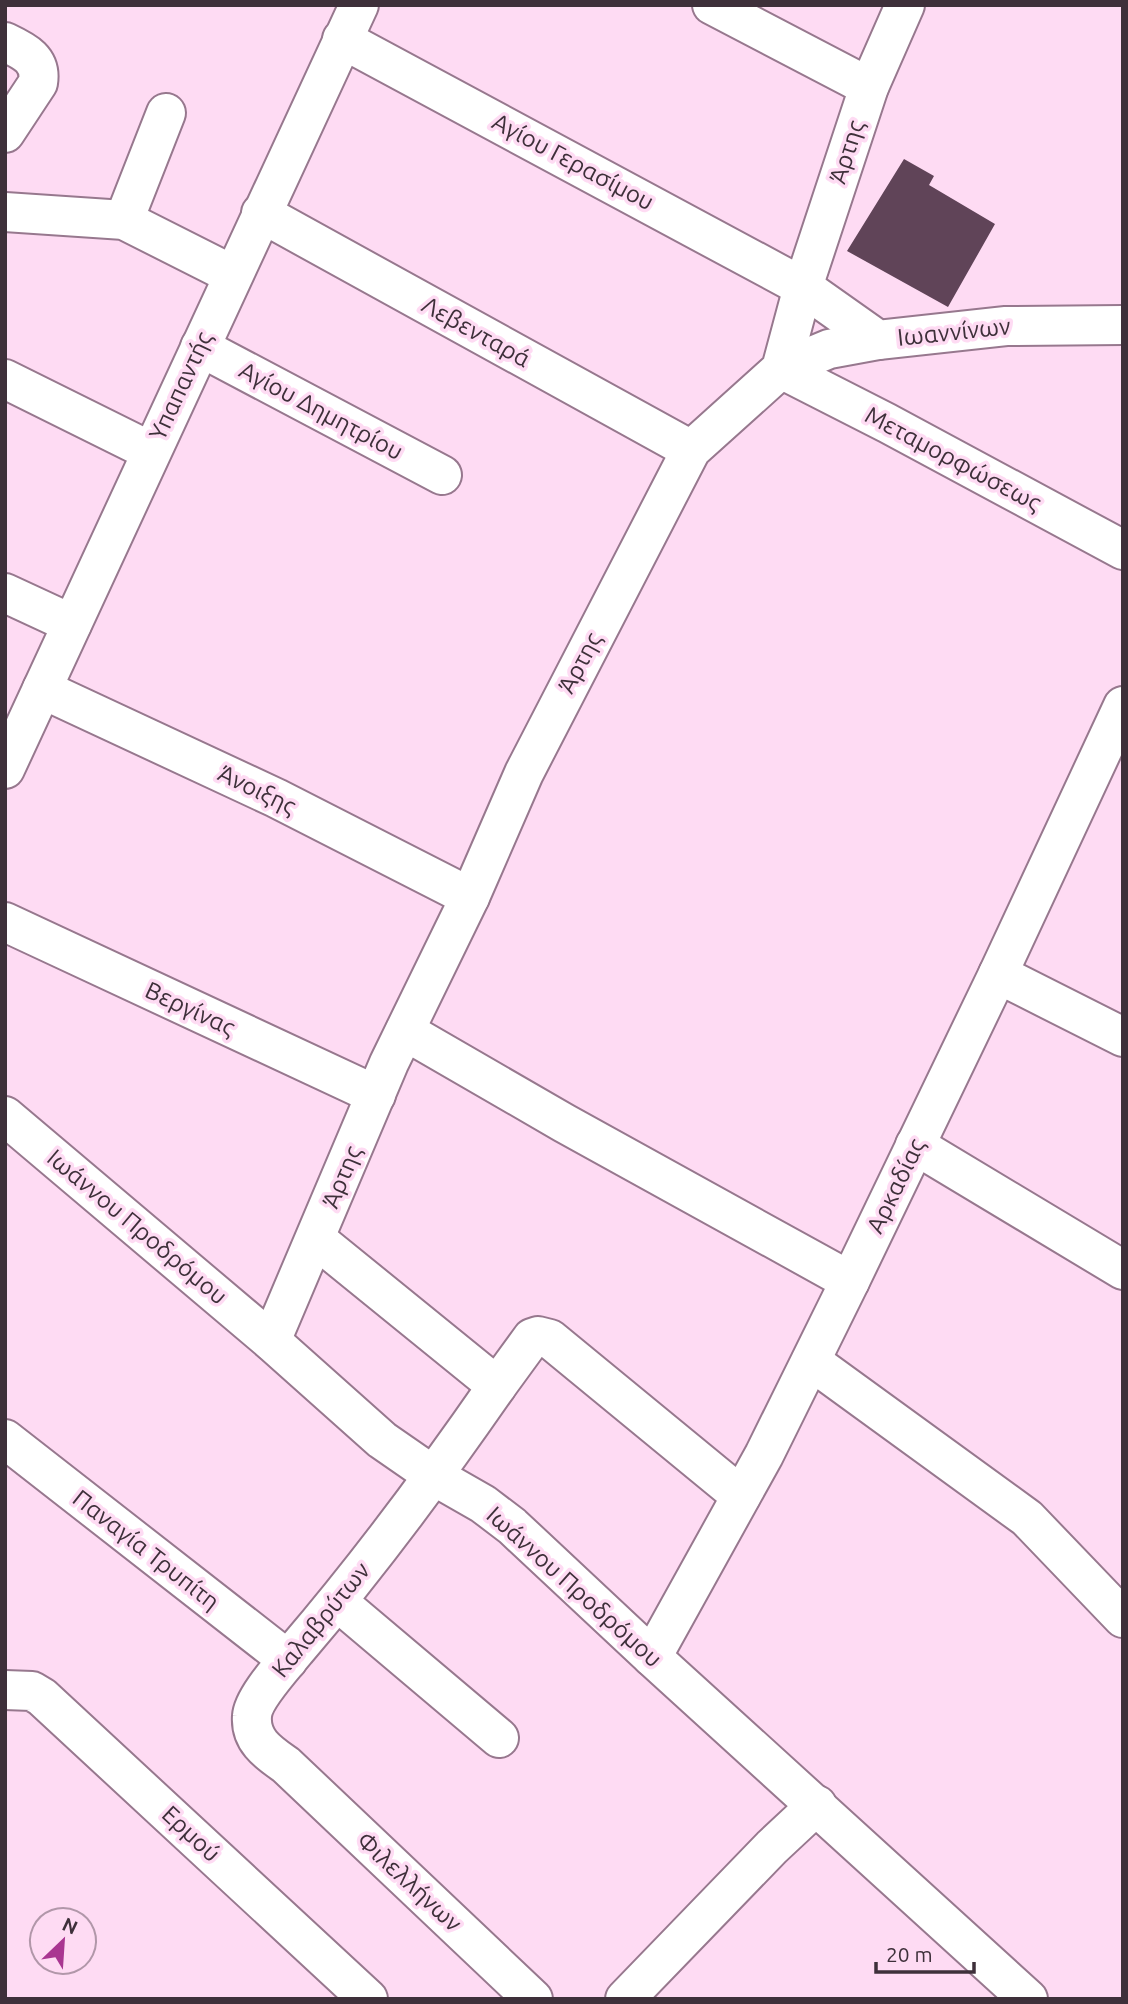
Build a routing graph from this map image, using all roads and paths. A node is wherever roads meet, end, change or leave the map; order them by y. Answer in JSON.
{"nodes":[{"id":1,"x":359,"y":5,"type":"edge"},
{"id":2,"x":712,"y":5,"type":"edge"},
{"id":3,"x":905,"y":5,"type":"edge"},
{"id":4,"x":342,"y":39,"type":"junction"},
{"id":5,"x":5,"y":42,"type":"edge"},
{"id":6,"x":869,"y":86,"type":"junction"},
{"id":7,"x":166,"y":113,"type":"dead end"},
{"id":8,"x":5,"y":133,"type":"edge"},
{"id":9,"x":5,"y":212,"type":"edge"},
{"id":10,"x":261,"y":213,"type":"junction"},
{"id":11,"x":124,"y":220,"type":"junction"},
{"id":12,"x":233,"y":275,"type":"junction"},
{"id":13,"x":803,"y":286,"type":"junction"},
{"id":14,"x":1123,"y":325,"type":"edge"},
{"id":15,"x":878,"y":340,"type":"junction"},
{"id":16,"x":200,"y":347,"type":"junction"},
{"id":17,"x":781,"y":369,"type":"junction"},
{"id":18,"x":5,"y":379,"type":"edge"},
{"id":19,"x":691,"y":450,"type":"junction"},
{"id":20,"x":150,"y":451,"type":"junction"},
{"id":21,"x":442,"y":475,"type":"dead end"},
{"id":22,"x":1123,"y":550,"type":"edge"},
{"id":23,"x":5,"y":593,"type":"edge"},
{"id":24,"x":72,"y":624,"type":"junction"},
{"id":25,"x":42,"y":689,"type":"junction"},
{"id":26,"x":1122,"y":709,"type":"edge"},
{"id":27,"x":5,"y":769,"type":"edge"},
{"id":28,"x":470,"y":897,"type":"junction"},
{"id":29,"x":5,"y":922,"type":"edge"},
{"id":30,"x":998,"y":974,"type":"junction"},
{"id":31,"x":405,"y":1031,"type":"junction"},
{"id":32,"x":1123,"y":1037,"type":"edge"},
{"id":33,"x":376,"y":1095,"type":"junction"},
{"id":34,"x":5,"y":1116,"type":"edge"},
{"id":35,"x":915,"y":1145,"type":"junction"},
{"id":36,"x":316,"y":1239,"type":"junction"},
{"id":37,"x":1123,"y":1270,"type":"edge"},
{"id":38,"x":850,"y":1281,"type":"junction"},
{"id":39,"x":271,"y":1341,"type":"junction"},
{"id":40,"x":811,"y":1362,"type":"junction"},
{"id":41,"x":497,"y":1386,"type":"junction"},
{"id":42,"x":5,"y":1439,"type":"edge"},
{"id":43,"x":434,"y":1476,"type":"junction"},
{"id":44,"x":741,"y":1496,"type":"junction"},
{"id":45,"x":338,"y":1602,"type":"junction"},
{"id":46,"x":1123,"y":1618,"type":"edge"},
{"id":47,"x":652,"y":1657,"type":"junction"},
{"id":48,"x":288,"y":1660,"type":"junction"},
{"id":49,"x":5,"y":1690,"type":"edge"},
{"id":50,"x":499,"y":1738,"type":"dead end"},
{"id":51,"x":286,"y":1765,"type":"joint"},
{"id":52,"x":817,"y":1805,"type":"junction"},
{"id":53,"x":368,"y":1999,"type":"edge"},
{"id":54,"x":533,"y":1999,"type":"edge"},
{"id":55,"x":625,"y":1999,"type":"edge"},
{"id":56,"x":1028,"y":1999,"type":"edge"}],
"edges":[{"from":1,"to":4,"type":"street","name":"Υπαπαντής"},
{"from":2,"to":6,"type":"street"},
{"from":3,"to":6,"type":"street","name":"Άρτης"},
{"from":4,"to":10,"type":"street","name":"Υπαπαντής"},
{"from":4,"to":13,"type":"street","name":"Αγίου Γερασίμου"},
{"from":5,"to":8,"type":"street"},
{"from":6,"to":13,"type":"street","name":"Άρτης"},
{"from":7,"to":11,"type":"street"},
{"from":9,"to":11,"type":"street"},
{"from":10,"to":12,"type":"street","name":"Υπαπαντής"},
{"from":10,"to":19,"type":"street","name":"Λεβενταρά"},
{"from":11,"to":12,"type":"street"},
{"from":12,"to":16,"type":"street","name":"Υπαπαντής"},
{"from":13,"to":15,"type":"street","name":"Ιωαννίνων"},
{"from":13,"to":17,"type":"street","name":"Άρτης"},
{"from":14,"to":15,"type":"street","name":"Ιωαννίνων"},
{"from":15,"to":17,"type":"street"},
{"from":16,"to":20,"type":"street","name":"Υπαπαντής"},
{"from":16,"to":21,"type":"street","name":"Αγίου Δημητρίου"},
{"from":17,"to":19,"type":"street","name":"Άρτης"},
{"from":17,"to":22,"type":"street","name":"Μεταμορφώσεως"},
{"from":18,"to":20,"type":"street"},
{"from":19,"to":28,"type":"street","name":"Άρτης"},
{"from":20,"to":24,"type":"street","name":"Υπαπαντής"},
{"from":23,"to":24,"type":"street"},
{"from":24,"to":25,"type":"street","name":"Υπαπαντής"},
{"from":25,"to":27,"type":"street","name":"Υπαπαντής"},
{"from":25,"to":28,"type":"street","name":"Άνοιξης"},
{"from":26,"to":30,"type":"street","name":"Αρκαδίας"},
{"from":28,"to":31,"type":"street","name":"Άρτης"},
{"from":29,"to":33,"type":"street","name":"Βεργίνας"},
{"from":30,"to":32,"type":"street"},
{"from":30,"to":35,"type":"street","name":"Αρκαδίας"},
{"from":31,"to":33,"type":"street","name":"Άρτης"},
{"from":31,"to":38,"type":"street"},
{"from":33,"to":36,"type":"street","name":"Άρτης"},
{"from":34,"to":39,"type":"street","name":"Ιωάννου Προδρόμου"},
{"from":35,"to":37,"type":"street"},
{"from":35,"to":38,"type":"street","name":"Αρκαδίας"},
{"from":36,"to":39,"type":"street","name":"Άρτης"},
{"from":36,"to":41,"type":"street"},
{"from":38,"to":40,"type":"street","name":"Αρκαδίας"},
{"from":39,"to":43,"type":"street","name":"Ιωάννου Προδρόμου"},
{"from":40,"to":44,"type":"street","name":"Αρκαδίας"},
{"from":40,"to":46,"type":"street"},
{"from":41,"to":43,"type":"street","name":"Καλαβρύτων"},
{"from":41,"to":44,"type":"street","name":"Καλαβρύτων"},
{"from":42,"to":48,"type":"street","name":"Παναγία Τρυπίτη"},
{"from":43,"to":45,"type":"street","name":"Καλαβρύτων"},
{"from":43,"to":47,"type":"street","name":"Ιωάννου Προδρόμου"},
{"from":44,"to":47,"type":"street","name":"Αρκαδίας"},
{"from":45,"to":48,"type":"street","name":"Καλαβρύτων"},
{"from":45,"to":50,"type":"street"},
{"from":47,"to":52,"type":"street","name":"Ιωάννου Προδρόμου"},
{"from":48,"to":51,"type":"street","name":"Καλαβρύτων"},
{"from":49,"to":53,"type":"street","name":"Ερμού"},
{"from":51,"to":54,"type":"street","name":"Φιλελλήνων"},
{"from":52,"to":55,"type":"street"},
{"from":52,"to":56,"type":"street","name":"Ιωάννου Προδρόμου"}]}
